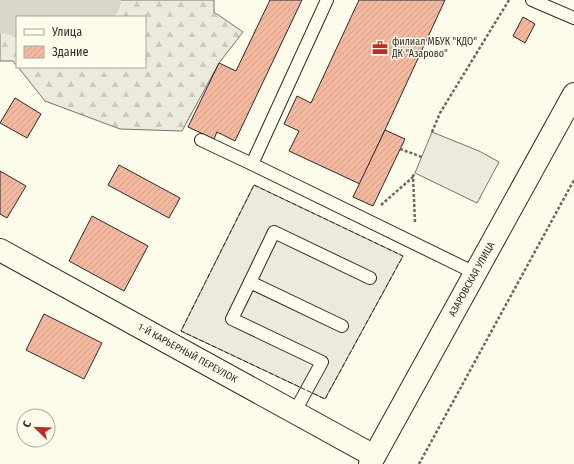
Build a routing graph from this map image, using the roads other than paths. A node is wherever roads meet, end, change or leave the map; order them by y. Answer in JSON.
{"nodes":[{"id":1,"x":327,"y":0,"type":"edge"},
{"id":2,"x":532,"y":0,"type":"edge"},
{"id":3,"x":574,"y":18,"type":"edge"},
{"id":4,"x":574,"y":94,"type":"edge"},
{"id":5,"x":201,"y":140,"type":"dead end"},
{"id":6,"x":252,"y":164,"type":"junction"},
{"id":7,"x":0,"y":250,"type":"edge"},
{"id":8,"x":475,"y":273,"type":"junction"},
{"id":9,"x":370,"y":278,"type":"dead end"},
{"id":10,"x":250,"y":282,"type":"junction"},
{"id":11,"x":342,"y":326,"type":"dead end"},
{"id":12,"x":294,"y":413,"type":"junction"},
{"id":13,"x":372,"y":460,"type":"edge"}],
"edges":[{"from":1,"to":6,"type":"lane"},
{"from":2,"to":3,"type":"lane"},
{"from":4,"to":8,"type":"street","name":"АЗАРОВСКАЯ УЛИЦА"},
{"from":5,"to":6,"type":"lane"},
{"from":6,"to":8,"type":"lane"},
{"from":7,"to":12,"type":"street","name":"1-Й КАРЬЕРНЫЙ ПЕРЕУЛОК"},
{"from":8,"to":13,"type":"street","name":"АЗАРОВСКАЯ УЛИЦА"},
{"from":9,"to":10,"type":"lane"},
{"from":10,"to":11,"type":"lane"},
{"from":10,"to":12,"type":"lane"},
{"from":12,"to":13,"type":"street","name":"1-Й КАРЬЕРНЫЙ ПЕРЕУЛОК"}]}
